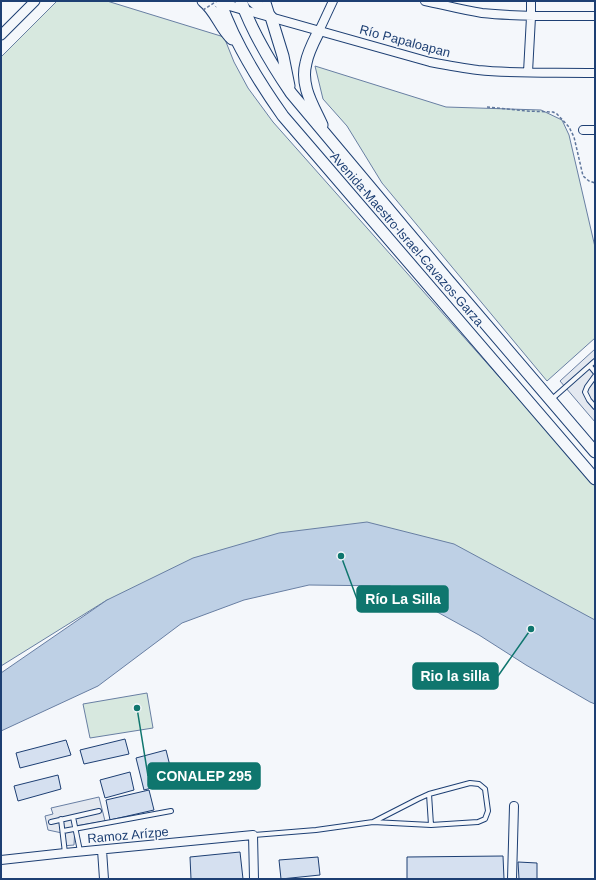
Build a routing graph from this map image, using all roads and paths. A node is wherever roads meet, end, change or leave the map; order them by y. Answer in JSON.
{"nodes":[{"id":1,"x":35,"y":1,"type":"edge"},
{"id":2,"x":253,"y":1,"type":"edge"},
{"id":3,"x":266,"y":1,"type":"edge"},
{"id":4,"x":333,"y":1,"type":"edge"},
{"id":5,"x":425,"y":1,"type":"edge"},
{"id":6,"x":531,"y":1,"type":"edge"},
{"id":7,"x":218,"y":2,"type":"edge"},
{"id":8,"x":203,"y":5,"type":"edge"},
{"id":9,"x":243,"y":6,"type":"edge"},
{"id":10,"x":595,"y":16,"type":"edge"},
{"id":11,"x":271,"y":17,"type":"junction"},
{"id":12,"x":531,"y":17,"type":"junction"},
{"id":13,"x":319,"y":31,"type":"junction"},
{"id":14,"x":1,"y":35,"type":"edge"},
{"id":15,"x":240,"y":45,"type":"junction"},
{"id":16,"x":528,"y":72,"type":"junction"},
{"id":17,"x":595,"y":73,"type":"edge"},
{"id":18,"x":291,"y":94,"type":"junction"},
{"id":19,"x":487,"y":107,"type":"dead end"},
{"id":20,"x":583,"y":130,"type":"dead end"},
{"id":21,"x":595,"y":130,"type":"edge"},
{"id":22,"x":328,"y":139,"type":"junction"},
{"id":23,"x":595,"y":183,"type":"edge"},
{"id":24,"x":435,"y":293,"type":"junction"},
{"id":25,"x":472,"y":308,"type":"junction"},
{"id":26,"x":595,"y":361,"type":"edge"},
{"id":27,"x":590,"y":366,"type":"junction"},
{"id":28,"x":595,"y":372,"type":"edge"},
{"id":29,"x":595,"y":376,"type":"edge"},
{"id":30,"x":551,"y":400,"type":"junction"},
{"id":31,"x":595,"y":407,"type":"edge"},
{"id":32,"x":594,"y":450,"type":"edge"},
{"id":33,"x":595,"y":479,"type":"edge"},
{"id":34,"x":429,"y":794,"type":"junction"},
{"id":35,"x":514,"y":806,"type":"dead end"},
{"id":36,"x":99,"y":811,"type":"dead end"},
{"id":37,"x":171,"y":811,"type":"dead end"},
{"id":38,"x":72,"y":817,"type":"junction"},
{"id":39,"x":61,"y":819,"type":"junction"},
{"id":40,"x":51,"y":822,"type":"dead end"},
{"id":41,"x":373,"y":822,"type":"junction"},
{"id":42,"x":431,"y":826,"type":"junction"},
{"id":43,"x":76,"y":829,"type":"junction"},
{"id":44,"x":63,"y":831,"type":"junction"},
{"id":45,"x":252,"y":835,"type":"junction"},
{"id":46,"x":102,"y":850,"type":"junction"},
{"id":47,"x":80,"y":852,"type":"junction"},
{"id":48,"x":65,"y":853,"type":"junction"},
{"id":49,"x":4,"y":860,"type":"edge"},
{"id":50,"x":104,"y":879,"type":"edge"},
{"id":51,"x":254,"y":879,"type":"edge"},
{"id":52,"x":512,"y":879,"type":"edge"}],
"edges":[{"from":1,"to":14,"type":"street"},
{"from":2,"to":11,"type":"main road"},
{"from":3,"to":11,"type":"street"},
{"from":4,"to":13,"type":"street"},
{"from":5,"to":12,"type":"street"},
{"from":6,"to":12,"type":"street"},
{"from":7,"to":8,"type":"path","bridge":true},
{"from":7,"to":9,"type":"street","name":"Río Papaloapan"},
{"from":7,"to":15,"type":"main road","name":"Avenida Maestro Israel Cavazos Garza"},
{"from":8,"to":15,"type":"main road"},
{"from":9,"to":11,"type":"street","name":"Río Papaloapan"},
{"from":9,"to":18,"type":"main road","name":"Avenida Maestro Israel Cavazos Garza"},
{"from":10,"to":12,"type":"street"},
{"from":11,"to":13,"type":"street","name":"Río Papaloapan"},
{"from":11,"to":18,"type":"main road"},
{"from":12,"to":16,"type":"street"},
{"from":13,"to":16,"type":"street","name":"Río Papaloapan"},
{"from":13,"to":22,"type":"main road"},
{"from":15,"to":24,"type":"main road","name":"Avenida Maestro Israel Cavazos Garza"},
{"from":16,"to":17,"type":"street","name":"Río Papaloapan"},
{"from":18,"to":22,"type":"main road","name":"Avenida Maestro Israel Cavazos Garza"},
{"from":19,"to":23,"type":"path"},
{"from":20,"to":21,"type":"street"},
{"from":22,"to":25,"type":"main road","name":"Avenida Maestro Israel Cavazos Garza"},
{"from":24,"to":25,"type":"main road"},
{"from":24,"to":33,"type":"main road","name":"Avenida Maestro Israel Cavazos Garza"},
{"from":25,"to":30,"type":"main road","name":"Avenida Maestro Israel Cavazos Garza"},
{"from":26,"to":27,"type":"lane"},
{"from":27,"to":28,"type":"lane"},
{"from":27,"to":30,"type":"lane"},
{"from":29,"to":31,"type":"lane"},
{"from":30,"to":32,"type":"main road","name":"Avenida Maestro Israel Cavazos Garza"},
{"from":34,"to":41,"type":"lane"},
{"from":34,"to":42,"type":"lane"},
{"from":34,"to":42,"type":"lane"},
{"from":35,"to":52,"type":"street"},
{"from":36,"to":38,"type":"lane"},
{"from":37,"to":43,"type":"lane"},
{"from":38,"to":39,"type":"lane"},
{"from":38,"to":43,"type":"lane"},
{"from":39,"to":40,"type":"lane"},
{"from":39,"to":44,"type":"lane"},
{"from":41,"to":42,"type":"lane"},
{"from":41,"to":45,"type":"lane"},
{"from":43,"to":44,"type":"lane"},
{"from":43,"to":47,"type":"lane"},
{"from":44,"to":48,"type":"lane"},
{"from":45,"to":46,"type":"street","name":"Ramoz Arízpe"},
{"from":45,"to":51,"type":"street"},
{"from":46,"to":47,"type":"street","name":"Ramoz Arízpe"},
{"from":46,"to":50,"type":"street"},
{"from":47,"to":48,"type":"street","name":"Ramoz Arízpe"},
{"from":48,"to":49,"type":"street","name":"Ramoz Arízpe"}]}
